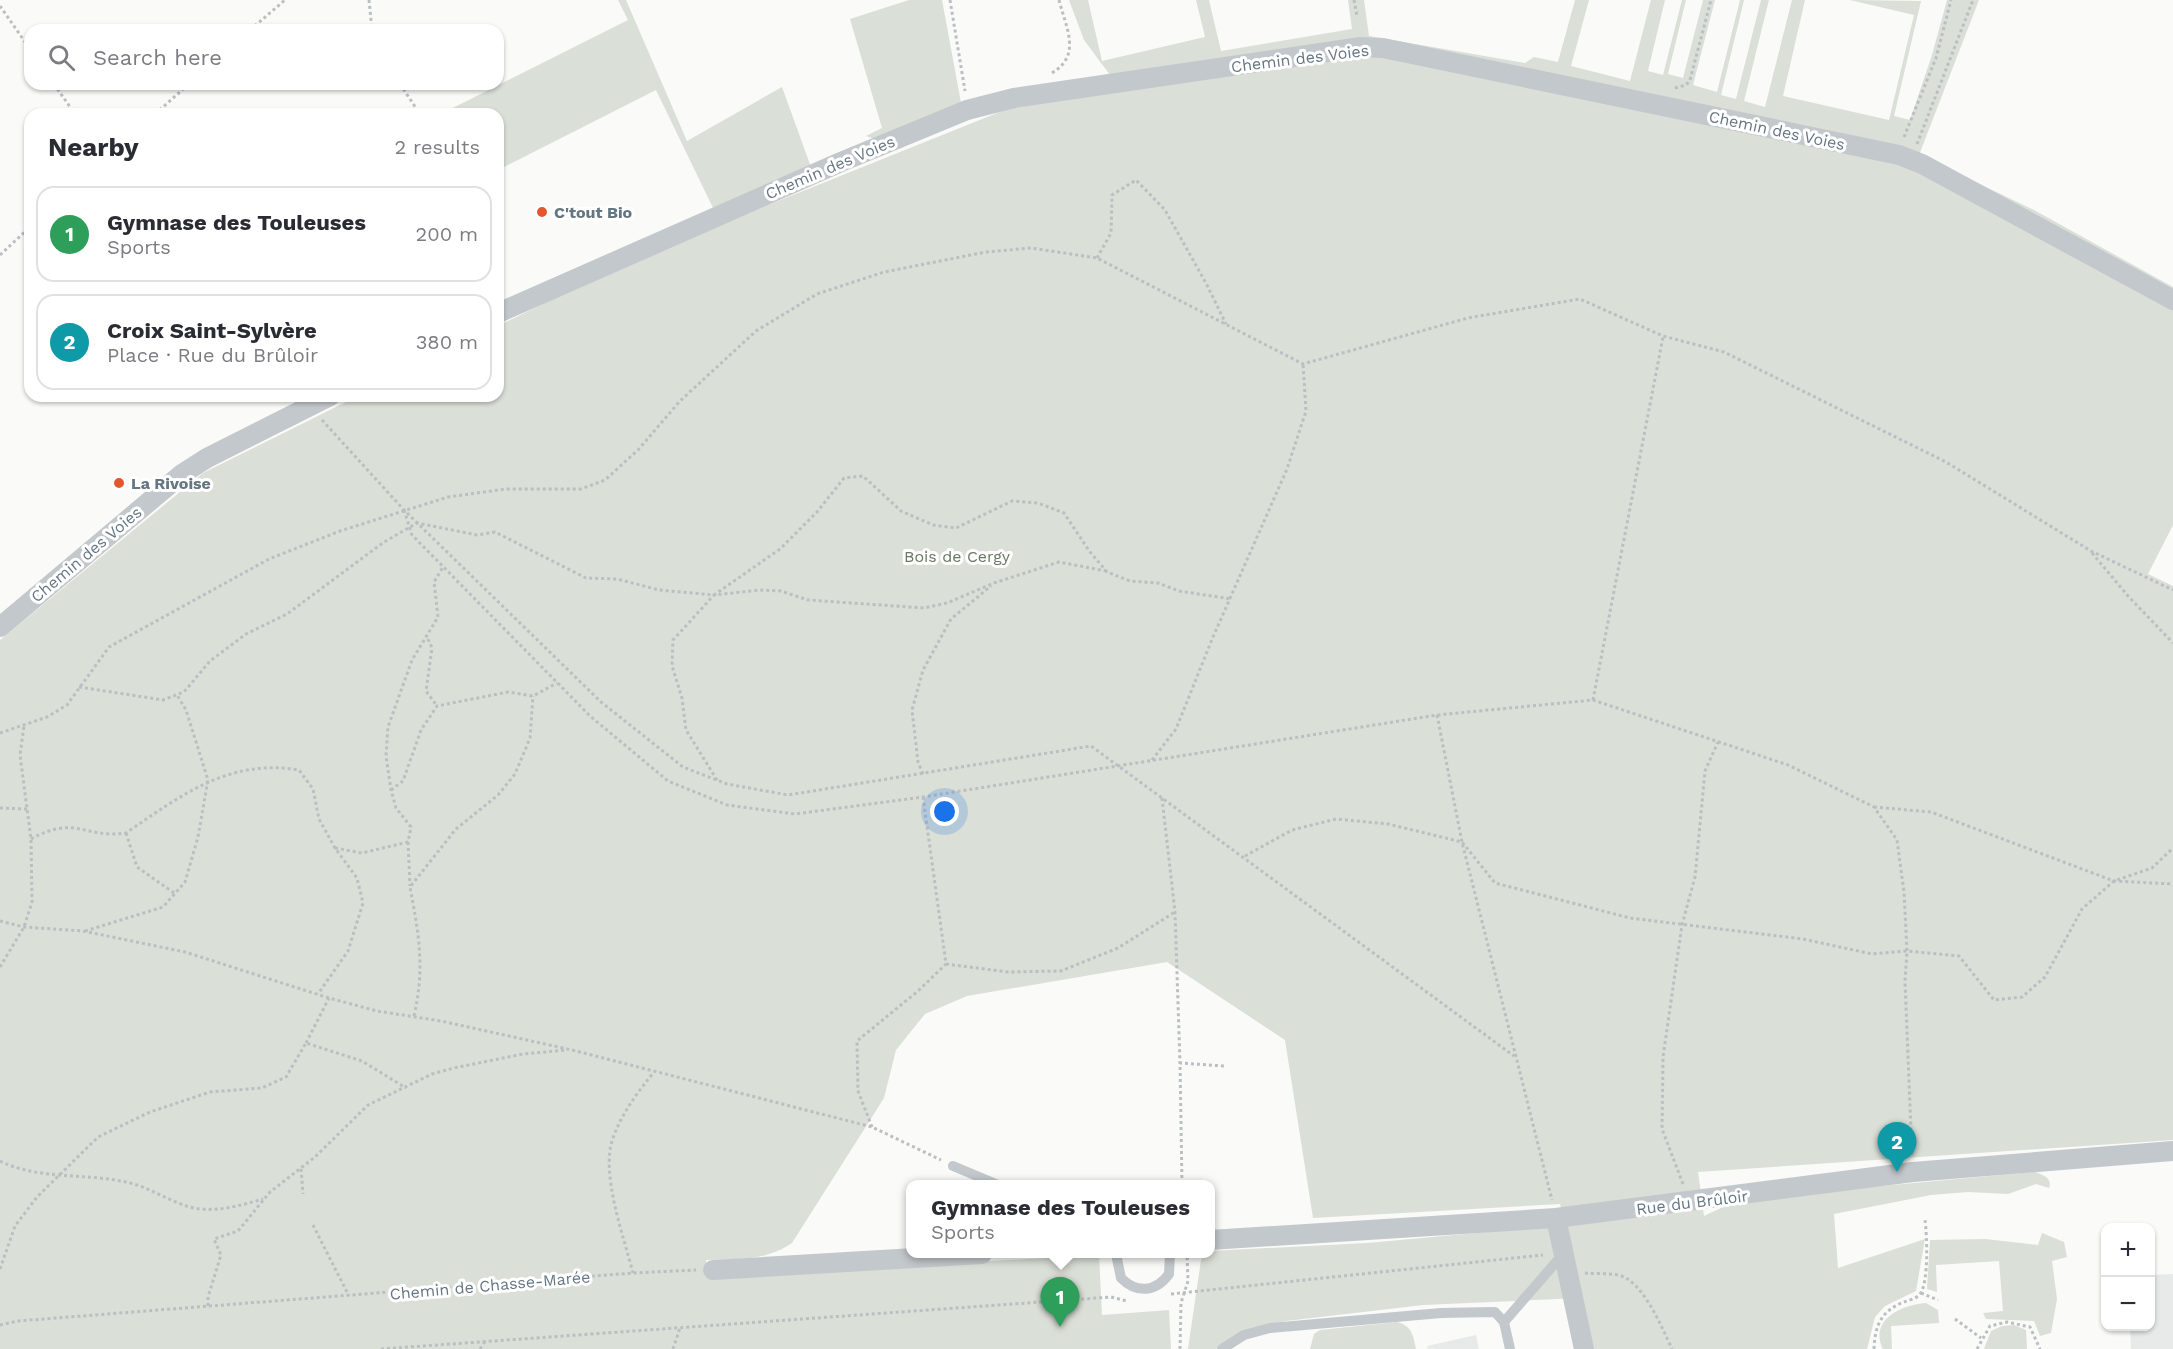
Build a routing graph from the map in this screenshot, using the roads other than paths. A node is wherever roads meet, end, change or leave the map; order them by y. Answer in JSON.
{"nodes":[{"id":1,"x":2173,"y":300,"type":"edge"},
{"id":2,"x":504,"y":311,"type":"edge"},
{"id":3,"x":320,"y":402,"type":"edge"},
{"id":4,"x":0,"y":627,"type":"edge"},
{"id":5,"x":2173,"y":1151,"type":"edge"},
{"id":6,"x":953,"y":1166,"type":"road end"},
{"id":7,"x":985,"y":1180,"type":"edge"},
{"id":8,"x":1556,"y":1218,"type":"junction"},
{"id":9,"x":1215,"y":1240,"type":"edge"},
{"id":10,"x":915,"y":1258,"type":"edge"},
{"id":11,"x":1116,"y":1258,"type":"edge"},
{"id":12,"x":1170,"y":1258,"type":"edge"},
{"id":13,"x":1566,"y":1263,"type":"junction"},
{"id":14,"x":713,"y":1270,"type":"road end"},
{"id":15,"x":1504,"y":1322,"type":"junction"},
{"id":16,"x":1222,"y":1349,"type":"edge"},
{"id":17,"x":1510,"y":1349,"type":"edge"},
{"id":18,"x":1584,"y":1349,"type":"edge"}],
"edges":[{"from":1,"to":2,"type":"street","name":"Chemin des Voies"},
{"from":3,"to":4,"type":"street","name":"Chemin des Voies"},
{"from":5,"to":8,"type":"street","name":"Rue du Brûloir"},
{"from":6,"to":7,"type":"lane"},
{"from":8,"to":9,"type":"street","name":"Rue du Brûloir"},
{"from":8,"to":13,"type":"street"},
{"from":10,"to":14,"type":"street"},
{"from":11,"to":12,"type":"lane"},
{"from":13,"to":15,"type":"lane"},
{"from":13,"to":18,"type":"street"},
{"from":15,"to":16,"type":"lane"},
{"from":15,"to":17,"type":"lane"}]}
